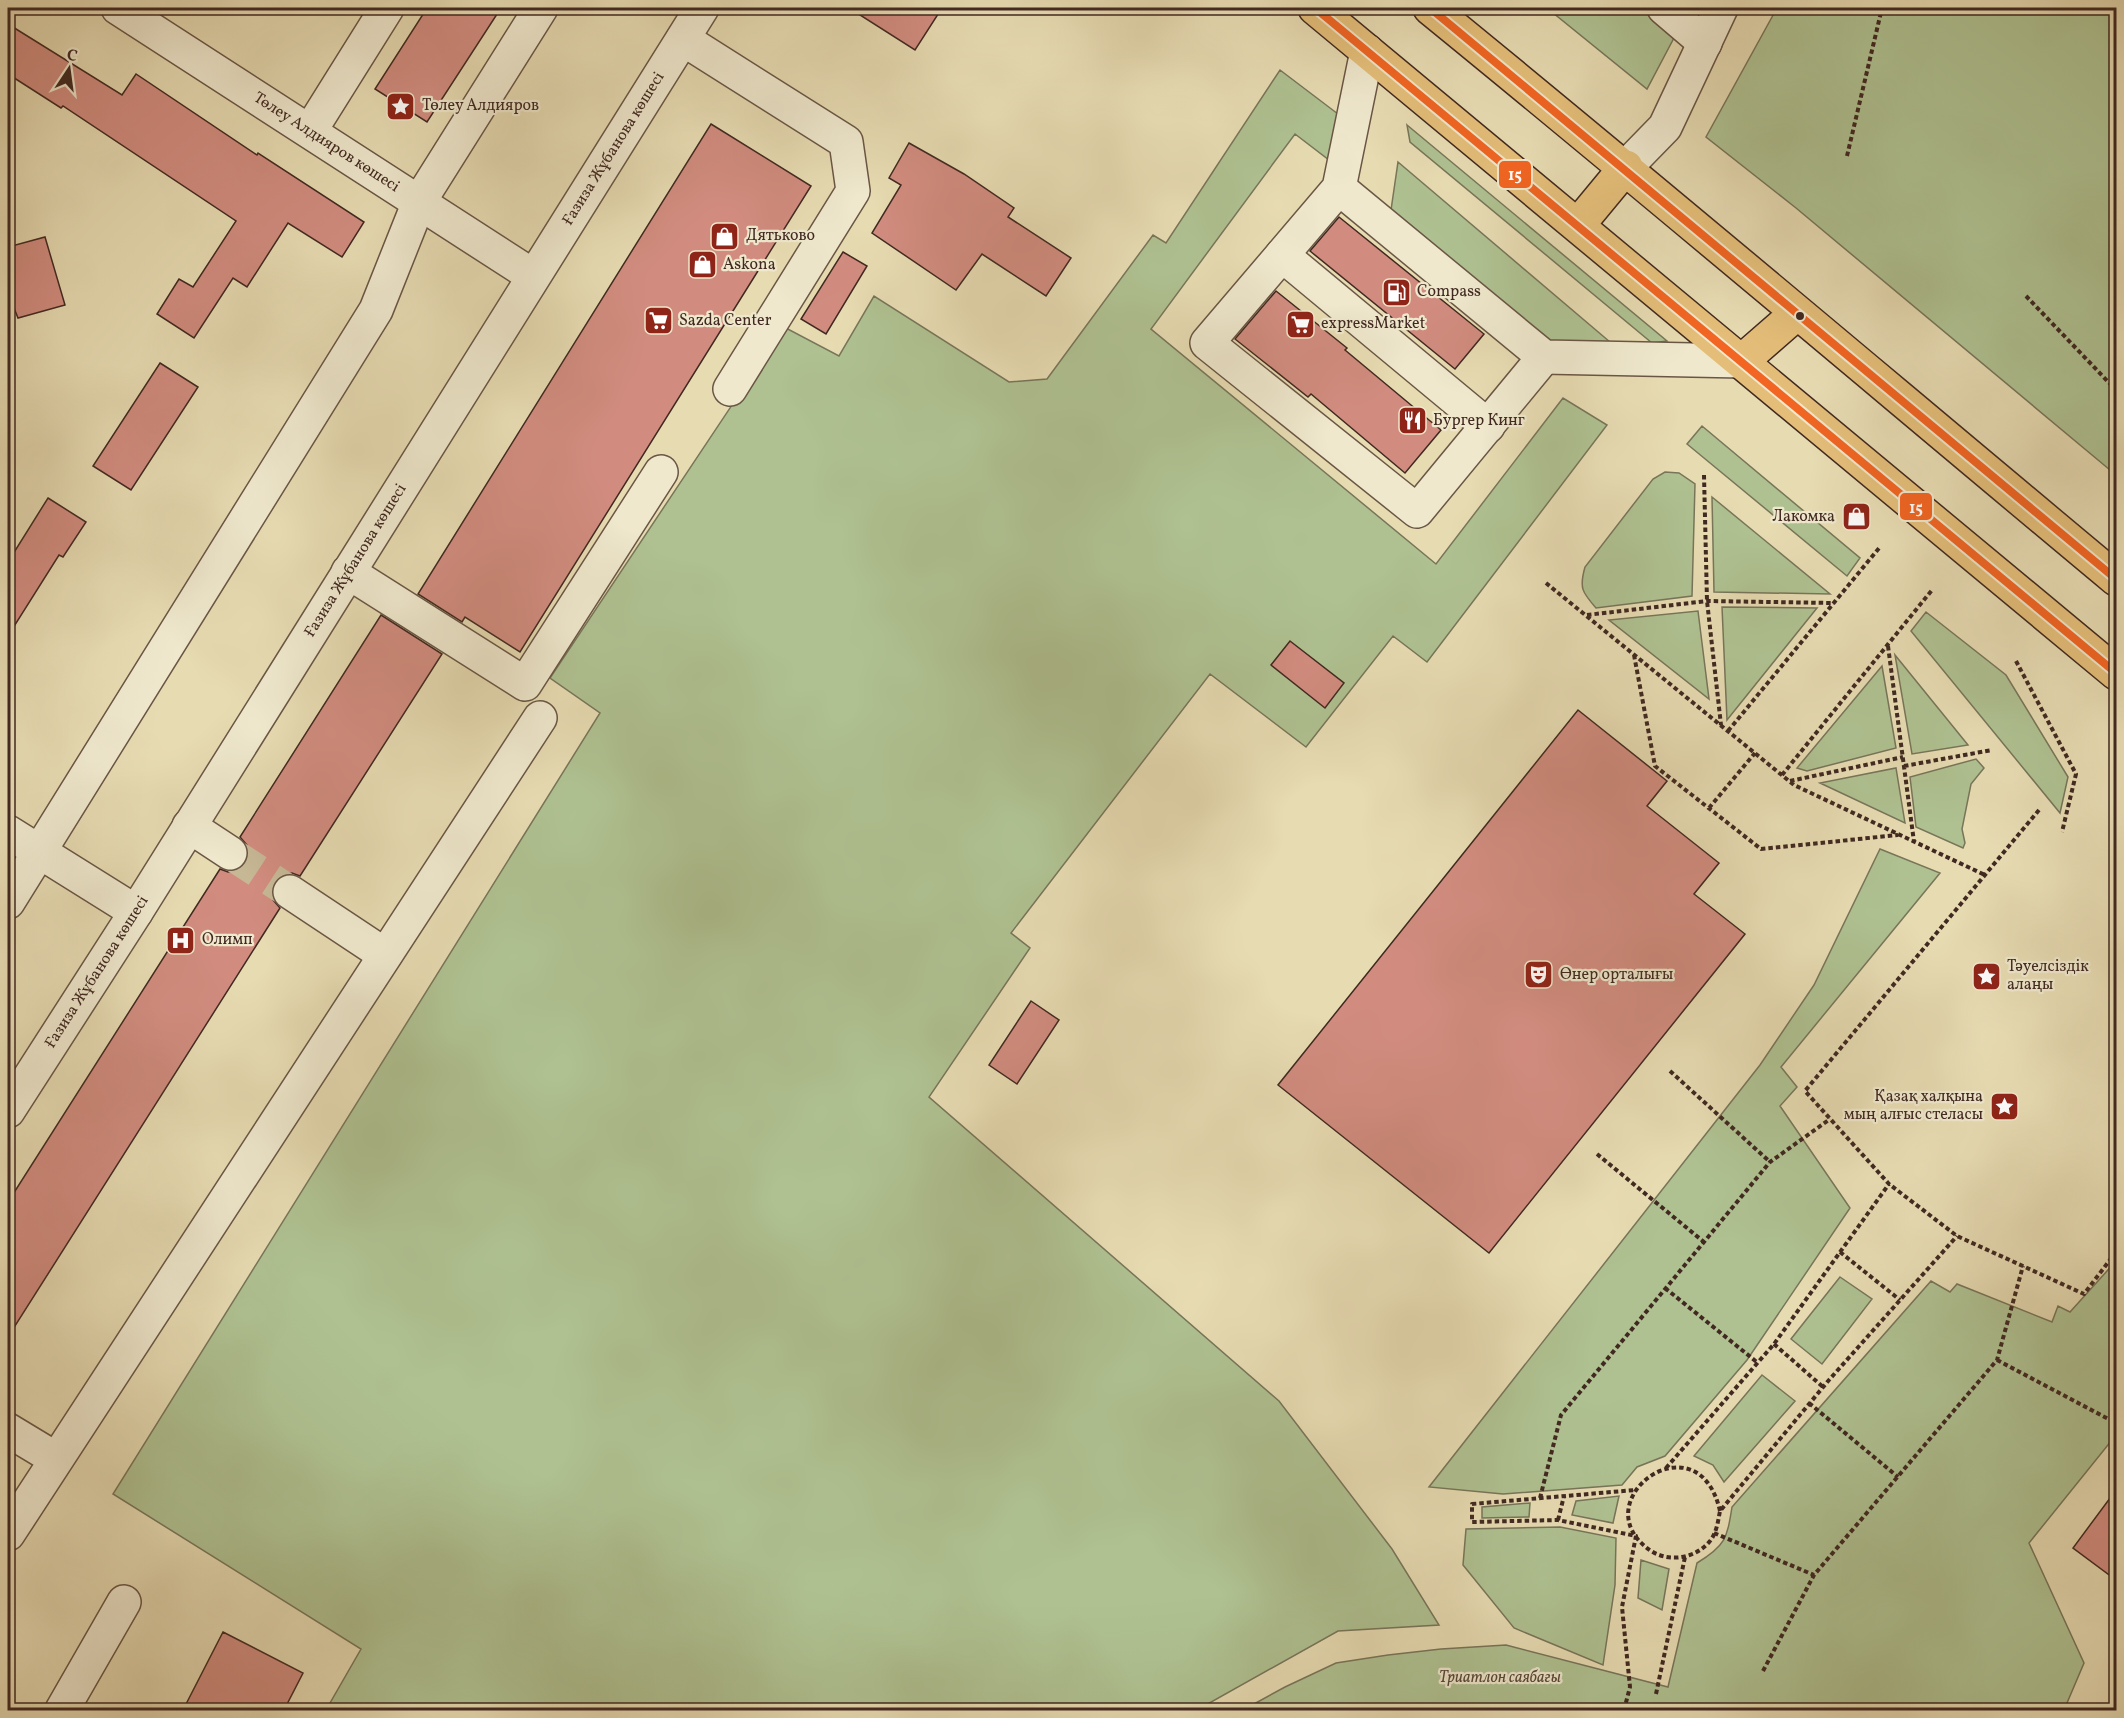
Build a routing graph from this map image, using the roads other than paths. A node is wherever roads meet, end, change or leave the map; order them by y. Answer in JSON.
{"nodes":[{"id":1,"x":118,"y":8,"type":"edge"},
{"id":2,"x":387,"y":8,"type":"edge"},
{"id":3,"x":542,"y":8,"type":"edge"},
{"id":4,"x":702,"y":8,"type":"edge"},
{"id":5,"x":1316,"y":8,"type":"edge"},
{"id":6,"x":1430,"y":8,"type":"edge"},
{"id":7,"x":1664,"y":8,"type":"edge"},
{"id":8,"x":1721,"y":8,"type":"edge"},
{"id":9,"x":683,"y":39,"type":"junction"},
{"id":10,"x":1705,"y":43,"type":"junction"},
{"id":11,"x":1367,"y":51,"type":"junction"},
{"id":12,"x":310,"y":131,"type":"junction"},
{"id":13,"x":1626,"y":167,"type":"junction"},
{"id":14,"x":1339,"y":188,"type":"junction"},
{"id":15,"x":419,"y":202,"type":"junction"},
{"id":16,"x":1578,"y":225,"type":"junction"},
{"id":17,"x":1282,"y":255,"type":"junction"},
{"id":18,"x":533,"y":276,"type":"junction"},
{"id":19,"x":1797,"y":313,"type":"junction"},
{"id":20,"x":1544,"y":357,"type":"junction"},
{"id":21,"x":1742,"y":362,"type":"junction"},
{"id":22,"x":730,"y":389,"type":"dead end"},
{"id":23,"x":1488,"y":426,"type":"junction"},
{"id":24,"x":661,"y":471,"type":"dead end"},
{"id":25,"x":348,"y":572,"type":"junction"},
{"id":26,"x":2116,"y":579,"type":"edge"},
{"id":27,"x":2116,"y":673,"type":"edge"},
{"id":28,"x":540,"y":718,"type":"dead end"},
{"id":29,"x":189,"y":826,"type":"junction"},
{"id":30,"x":8,"y":832,"type":"edge"},
{"id":31,"x":38,"y":851,"type":"junction"},
{"id":32,"x":230,"y":853,"type":"tunnel mouth"},
{"id":33,"x":290,"y":892,"type":"tunnel mouth"},
{"id":34,"x":8,"y":902,"type":"edge"},
{"id":35,"x":136,"y":912,"type":"junction"},
{"id":36,"x":385,"y":955,"type":"junction"},
{"id":37,"x":8,"y":1111,"type":"edge"},
{"id":38,"x":8,"y":1430,"type":"edge"},
{"id":39,"x":56,"y":1459,"type":"junction"},
{"id":40,"x":8,"y":1534,"type":"edge"},
{"id":41,"x":124,"y":1602,"type":"dead end"},
{"id":42,"x":62,"y":1710,"type":"edge"}],
"edges":[{"from":1,"to":12,"type":"street","name":"Төлеу Алдияров көшесі"},
{"from":2,"to":12,"type":"street"},
{"from":3,"to":15,"type":"street"},
{"from":4,"to":9,"type":"street","name":"Ғазиза Жұбанова көшесі"},
{"from":5,"to":11,"type":"main road"},
{"from":6,"to":13,"type":"main road"},
{"from":7,"to":10,"type":"street"},
{"from":8,"to":10,"type":"street"},
{"from":9,"to":18,"type":"street","name":"Ғазиза Жұбанова көшесі"},
{"from":9,"to":22,"type":"street"},
{"from":10,"to":13,"type":"street"},
{"from":11,"to":14,"type":"street"},
{"from":11,"to":16,"type":"main road"},
{"from":12,"to":15,"type":"street","name":"Төлеу Алдияров көшесі"},
{"from":13,"to":16,"type":"main road"},
{"from":13,"to":19,"type":"main road"},
{"from":14,"to":17,"type":"street"},
{"from":14,"to":20,"type":"street"},
{"from":15,"to":18,"type":"street","name":"Төлеу Алдияров көшесі"},
{"from":15,"to":31,"type":"street"},
{"from":16,"to":21,"type":"main road"},
{"from":17,"to":23,"type":"street"},
{"from":17,"to":23,"type":"street"},
{"from":18,"to":25,"type":"street","name":"Ғазиза Жұбанова көшесі"},
{"from":19,"to":21,"type":"main road"},
{"from":19,"to":26,"type":"main road"},
{"from":20,"to":21,"type":"street"},
{"from":20,"to":23,"type":"street"},
{"from":21,"to":27,"type":"main road"},
{"from":24,"to":25,"type":"street"},
{"from":25,"to":29,"type":"street","name":"Ғазиза Жұбанова көшесі"},
{"from":28,"to":36,"type":"street"},
{"from":29,"to":32,"type":"street"},
{"from":29,"to":35,"type":"street","name":"Ғазиза Жұбанова көшесі"},
{"from":30,"to":31,"type":"street"},
{"from":31,"to":34,"type":"street"},
{"from":31,"to":35,"type":"street"},
{"from":33,"to":36,"type":"street"},
{"from":35,"to":37,"type":"street","name":"Ғазиза Жұбанова көшесі"},
{"from":36,"to":39,"type":"street"},
{"from":38,"to":39,"type":"street"},
{"from":39,"to":40,"type":"street"},
{"from":41,"to":42,"type":"street"}]}
